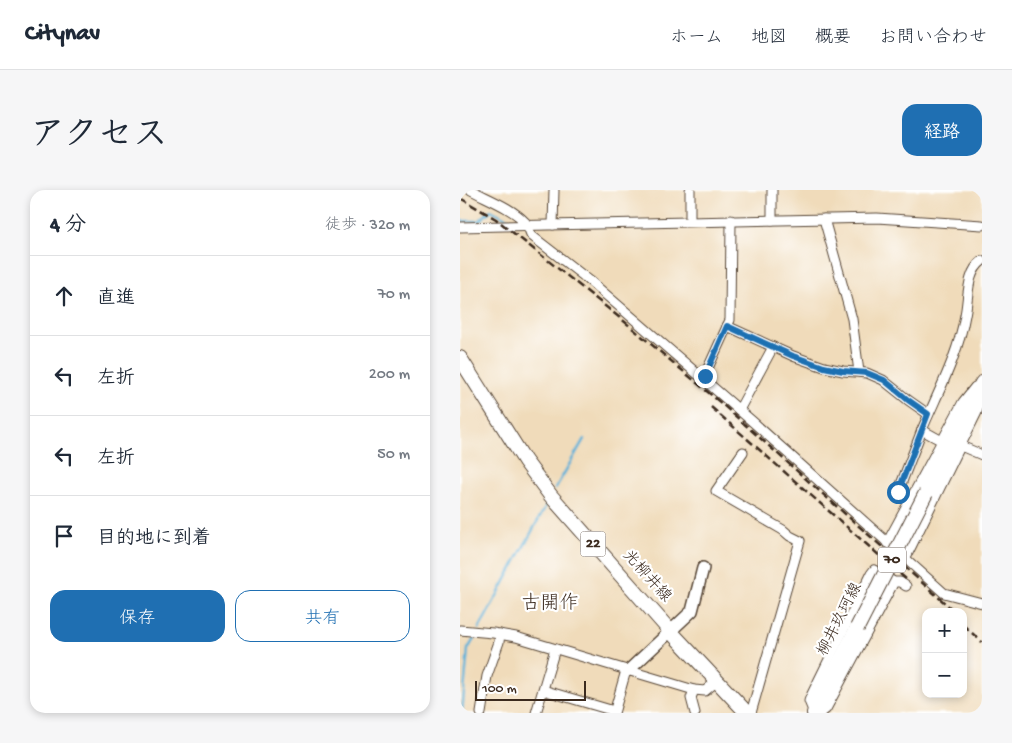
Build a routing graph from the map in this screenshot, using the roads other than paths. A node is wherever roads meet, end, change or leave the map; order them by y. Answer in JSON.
{"nodes":[{"id":1,"x":471,"y":190,"type":"edge"},
{"id":2,"x":554,"y":190,"type":"edge"},
{"id":3,"x":690,"y":190,"type":"edge"},
{"id":4,"x":772,"y":190,"type":"edge"},
{"id":5,"x":824,"y":219,"type":"junction"},
{"id":6,"x":731,"y":220,"type":"junction"},
{"id":7,"x":772,"y":220,"type":"junction"},
{"id":8,"x":690,"y":221,"type":"junction"},
{"id":9,"x":554,"y":224,"type":"junction"},
{"id":10,"x":982,"y":225,"type":"edge"},
{"id":11,"x":528,"y":226,"type":"junction"},
{"id":12,"x":460,"y":227,"type":"edge"},
{"id":13,"x":982,"y":261,"type":"edge"},
{"id":14,"x":727,"y":326,"type":"junction"},
{"id":15,"x":773,"y":347,"type":"junction"},
{"id":16,"x":460,"y":358,"type":"edge"},
{"id":17,"x":859,"y":372,"type":"junction"},
{"id":18,"x":703,"y":379,"type":"junction"},
{"id":19,"x":982,"y":381,"type":"edge"},
{"id":20,"x":982,"y":396,"type":"edge"},
{"id":21,"x":739,"y":410,"type":"junction"},
{"id":22,"x":928,"y":414,"type":"junction"},
{"id":23,"x":922,"y":430,"type":"junction"},
{"id":24,"x":942,"y":441,"type":"junction"},
{"id":25,"x":961,"y":446,"type":"junction"},
{"id":26,"x":743,"y":452,"type":"dead end"},
{"id":27,"x":982,"y":455,"type":"edge"},
{"id":28,"x":898,"y":492,"type":"dead end"},
{"id":29,"x":905,"y":512,"type":"junction"},
{"id":30,"x":924,"y":522,"type":"junction"},
{"id":31,"x":887,"y":543,"type":"junction"},
{"id":32,"x":906,"y":559,"type":"junction"},
{"id":33,"x":703,"y":568,"type":"dead end"},
{"id":34,"x":894,"y":582,"type":"junction"},
{"id":35,"x":906,"y":586,"type":"dead end"},
{"id":36,"x":982,"y":603,"type":"edge"},
{"id":37,"x":460,"y":630,"type":"edge"},
{"id":38,"x":671,"y":632,"type":"junction"},
{"id":39,"x":500,"y":634,"type":"junction"},
{"id":40,"x":555,"y":649,"type":"junction"},
{"id":41,"x":629,"y":670,"type":"junction"},
{"id":42,"x":718,"y":680,"type":"junction"},
{"id":43,"x":543,"y":690,"type":"junction"},
{"id":44,"x":694,"y":690,"type":"junction"},
{"id":45,"x":614,"y":712,"type":"edge"},
{"id":46,"x":481,"y":713,"type":"edge"},
{"id":47,"x":536,"y":713,"type":"edge"},
{"id":48,"x":695,"y":713,"type":"edge"},
{"id":49,"x":747,"y":713,"type":"edge"},
{"id":50,"x":751,"y":713,"type":"edge"},
{"id":51,"x":814,"y":713,"type":"edge"}],
"edges":[{"from":1,"to":11,"type":"street"},
{"from":2,"to":9,"type":"street"},
{"from":3,"to":8,"type":"street"},
{"from":4,"to":7,"type":"street"},
{"from":5,"to":7,"type":"street"},
{"from":5,"to":10,"type":"street"},
{"from":5,"to":17,"type":"street"},
{"from":6,"to":7,"type":"street"},
{"from":6,"to":8,"type":"street"},
{"from":6,"to":14,"type":"street"},
{"from":8,"to":9,"type":"street"},
{"from":9,"to":11,"type":"street"},
{"from":11,"to":12,"type":"street"},
{"from":11,"to":18,"type":"street"},
{"from":13,"to":22,"type":"street"},
{"from":14,"to":15,"type":"street"},
{"from":14,"to":18,"type":"street"},
{"from":15,"to":17,"type":"street"},
{"from":15,"to":21,"type":"street"},
{"from":16,"to":38,"type":"main road","name":"光柳井線","number":"22"},
{"from":17,"to":22,"type":"street"},
{"from":18,"to":21,"type":"street"},
{"from":19,"to":24,"type":"street"},
{"from":19,"to":51,"type":"main road","name":"柳井玖珂線","number":"70","bridge":true},
{"from":20,"to":25,"type":"street"},
{"from":21,"to":31,"type":"street"},
{"from":22,"to":23,"type":"street"},
{"from":23,"to":24,"type":"street"},
{"from":23,"to":28,"type":"street"},
{"from":24,"to":29,"type":"street"},
{"from":25,"to":27,"type":"street"},
{"from":25,"to":30,"type":"street"},
{"from":26,"to":50,"type":"street"},
{"from":29,"to":30,"type":"street"},
{"from":29,"to":31,"type":"street"},
{"from":30,"to":32,"type":"street"},
{"from":31,"to":32,"type":"street"},
{"from":32,"to":36,"type":"street"},
{"from":33,"to":38,"type":"street"},
{"from":34,"to":35,"type":"street"},
{"from":34,"to":51,"type":"street"},
{"from":34,"to":51,"type":"street"},
{"from":37,"to":39,"type":"street"},
{"from":38,"to":41,"type":"street"},
{"from":38,"to":42,"type":"main road","name":"光柳井線","number":"22"},
{"from":39,"to":40,"type":"street"},
{"from":39,"to":46,"type":"street"},
{"from":40,"to":41,"type":"street"},
{"from":40,"to":43,"type":"street"},
{"from":41,"to":44,"type":"street"},
{"from":41,"to":45,"type":"street"},
{"from":42,"to":44,"type":"street"},
{"from":42,"to":49,"type":"main road","name":"光柳井線","number":"22"},
{"from":43,"to":45,"type":"street"},
{"from":43,"to":47,"type":"street"},
{"from":44,"to":48,"type":"street"}]}
